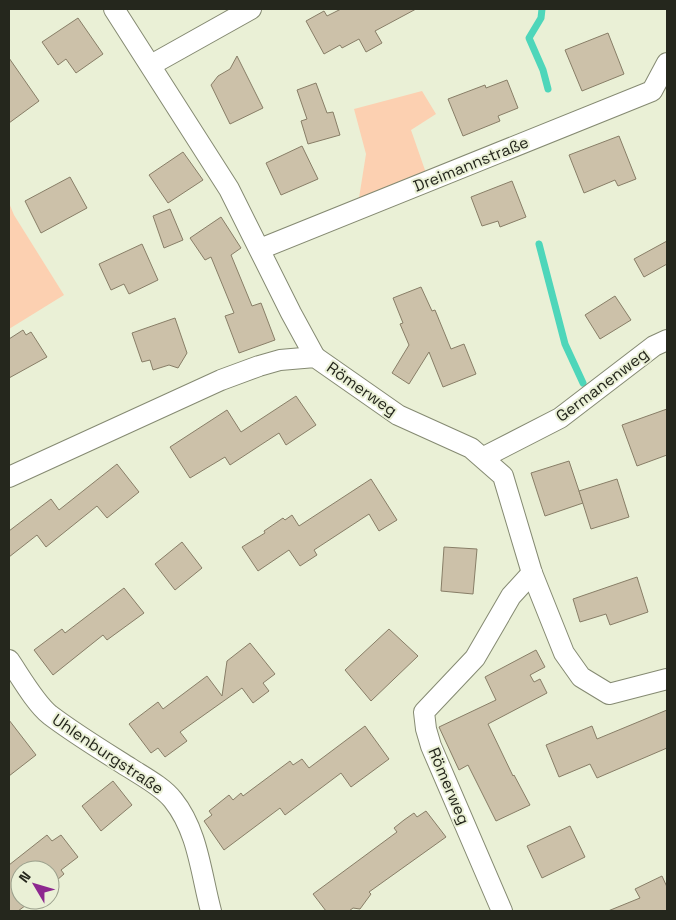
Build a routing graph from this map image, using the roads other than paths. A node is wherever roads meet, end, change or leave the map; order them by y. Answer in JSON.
{"nodes":[{"id":1,"x":114,"y":9,"type":"edge"},
{"id":2,"x":251,"y":9,"type":"edge"},
{"id":3,"x":667,"y":63,"type":"edge"},
{"id":4,"x":151,"y":65,"type":"junction"},
{"id":5,"x":260,"y":249,"type":"junction"},
{"id":6,"x":667,"y":340,"type":"edge"},
{"id":7,"x":315,"y":357,"type":"junction"},
{"id":8,"x":484,"y":457,"type":"junction"},
{"id":9,"x":9,"y":477,"type":"edge"},
{"id":10,"x":532,"y":573,"type":"junction"},
{"id":11,"x":9,"y":660,"type":"edge"},
{"id":12,"x":667,"y":679,"type":"edge"},
{"id":13,"x":212,"y":911,"type":"edge"},
{"id":14,"x":502,"y":911,"type":"edge"}],
"edges":[{"from":1,"to":4,"type":"street"},
{"from":2,"to":4,"type":"street"},
{"from":3,"to":5,"type":"street","name":"Dreimannstraße"},
{"from":4,"to":5,"type":"street"},
{"from":5,"to":7,"type":"street"},
{"from":6,"to":8,"type":"street","name":"Germanenweg"},
{"from":7,"to":8,"type":"street","name":"Römerweg"},
{"from":7,"to":9,"type":"street","name":"Römerweg"},
{"from":8,"to":10,"type":"street","name":"Römerweg"},
{"from":10,"to":12,"type":"street","name":"Römerweg"},
{"from":10,"to":14,"type":"street","name":"Römerweg"},
{"from":11,"to":13,"type":"street","name":"Uhlenburgstraße"}]}
